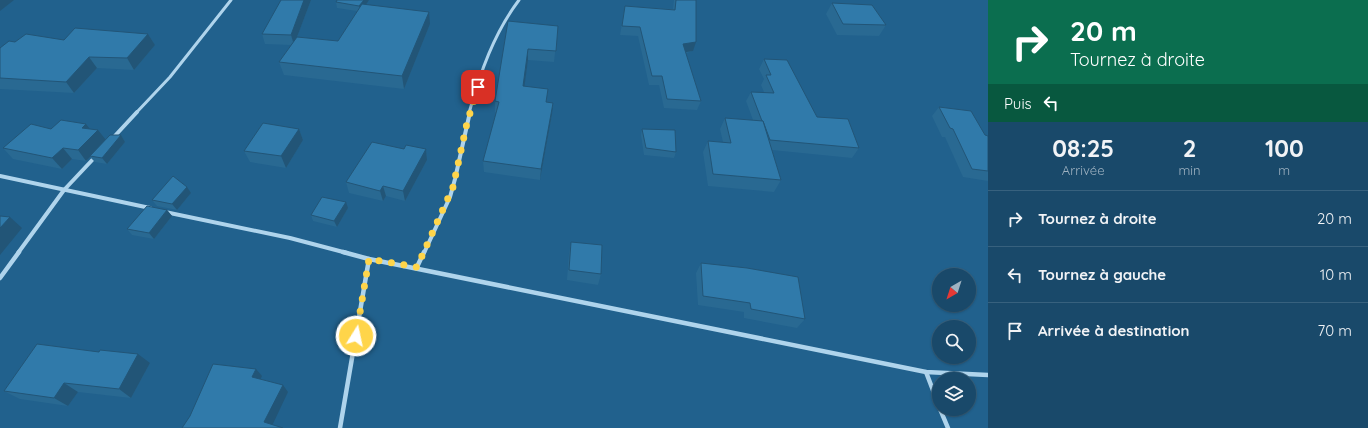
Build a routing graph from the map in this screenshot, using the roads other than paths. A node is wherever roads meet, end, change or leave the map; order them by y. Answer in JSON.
{"nodes":[{"id":1,"x":232,"y":0,"type":"edge"},
{"id":2,"x":519,"y":0,"type":"edge"},
{"id":3,"x":106,"y":145,"type":"edge"},
{"id":4,"x":101,"y":151,"type":"edge"},
{"id":5,"x":0,"y":176,"type":"edge"},
{"id":6,"x":64,"y":190,"type":"junction"},
{"id":7,"x":369,"y":259,"type":"junction"},
{"id":8,"x":417,"y":267,"type":"junction"},
{"id":9,"x":0,"y":278,"type":"edge"},
{"id":10,"x":926,"y":372,"type":"junction"},
{"id":11,"x":988,"y":375,"type":"edge"},
{"id":12,"x":932,"y":388,"type":"edge"},
{"id":13,"x":943,"y":416,"type":"edge"},
{"id":14,"x":340,"y":428,"type":"edge"},
{"id":15,"x":948,"y":428,"type":"edge"}],
"edges":[{"from":1,"to":3,"type":"street"},
{"from":2,"to":8,"type":"street"},
{"from":4,"to":6,"type":"street"},
{"from":5,"to":6,"type":"street"},
{"from":6,"to":7,"type":"street"},
{"from":6,"to":9,"type":"street"},
{"from":7,"to":8,"type":"street"},
{"from":7,"to":14,"type":"street"},
{"from":8,"to":10,"type":"street"},
{"from":10,"to":11,"type":"street"},
{"from":10,"to":12,"type":"street"},
{"from":13,"to":15,"type":"street"}]}
